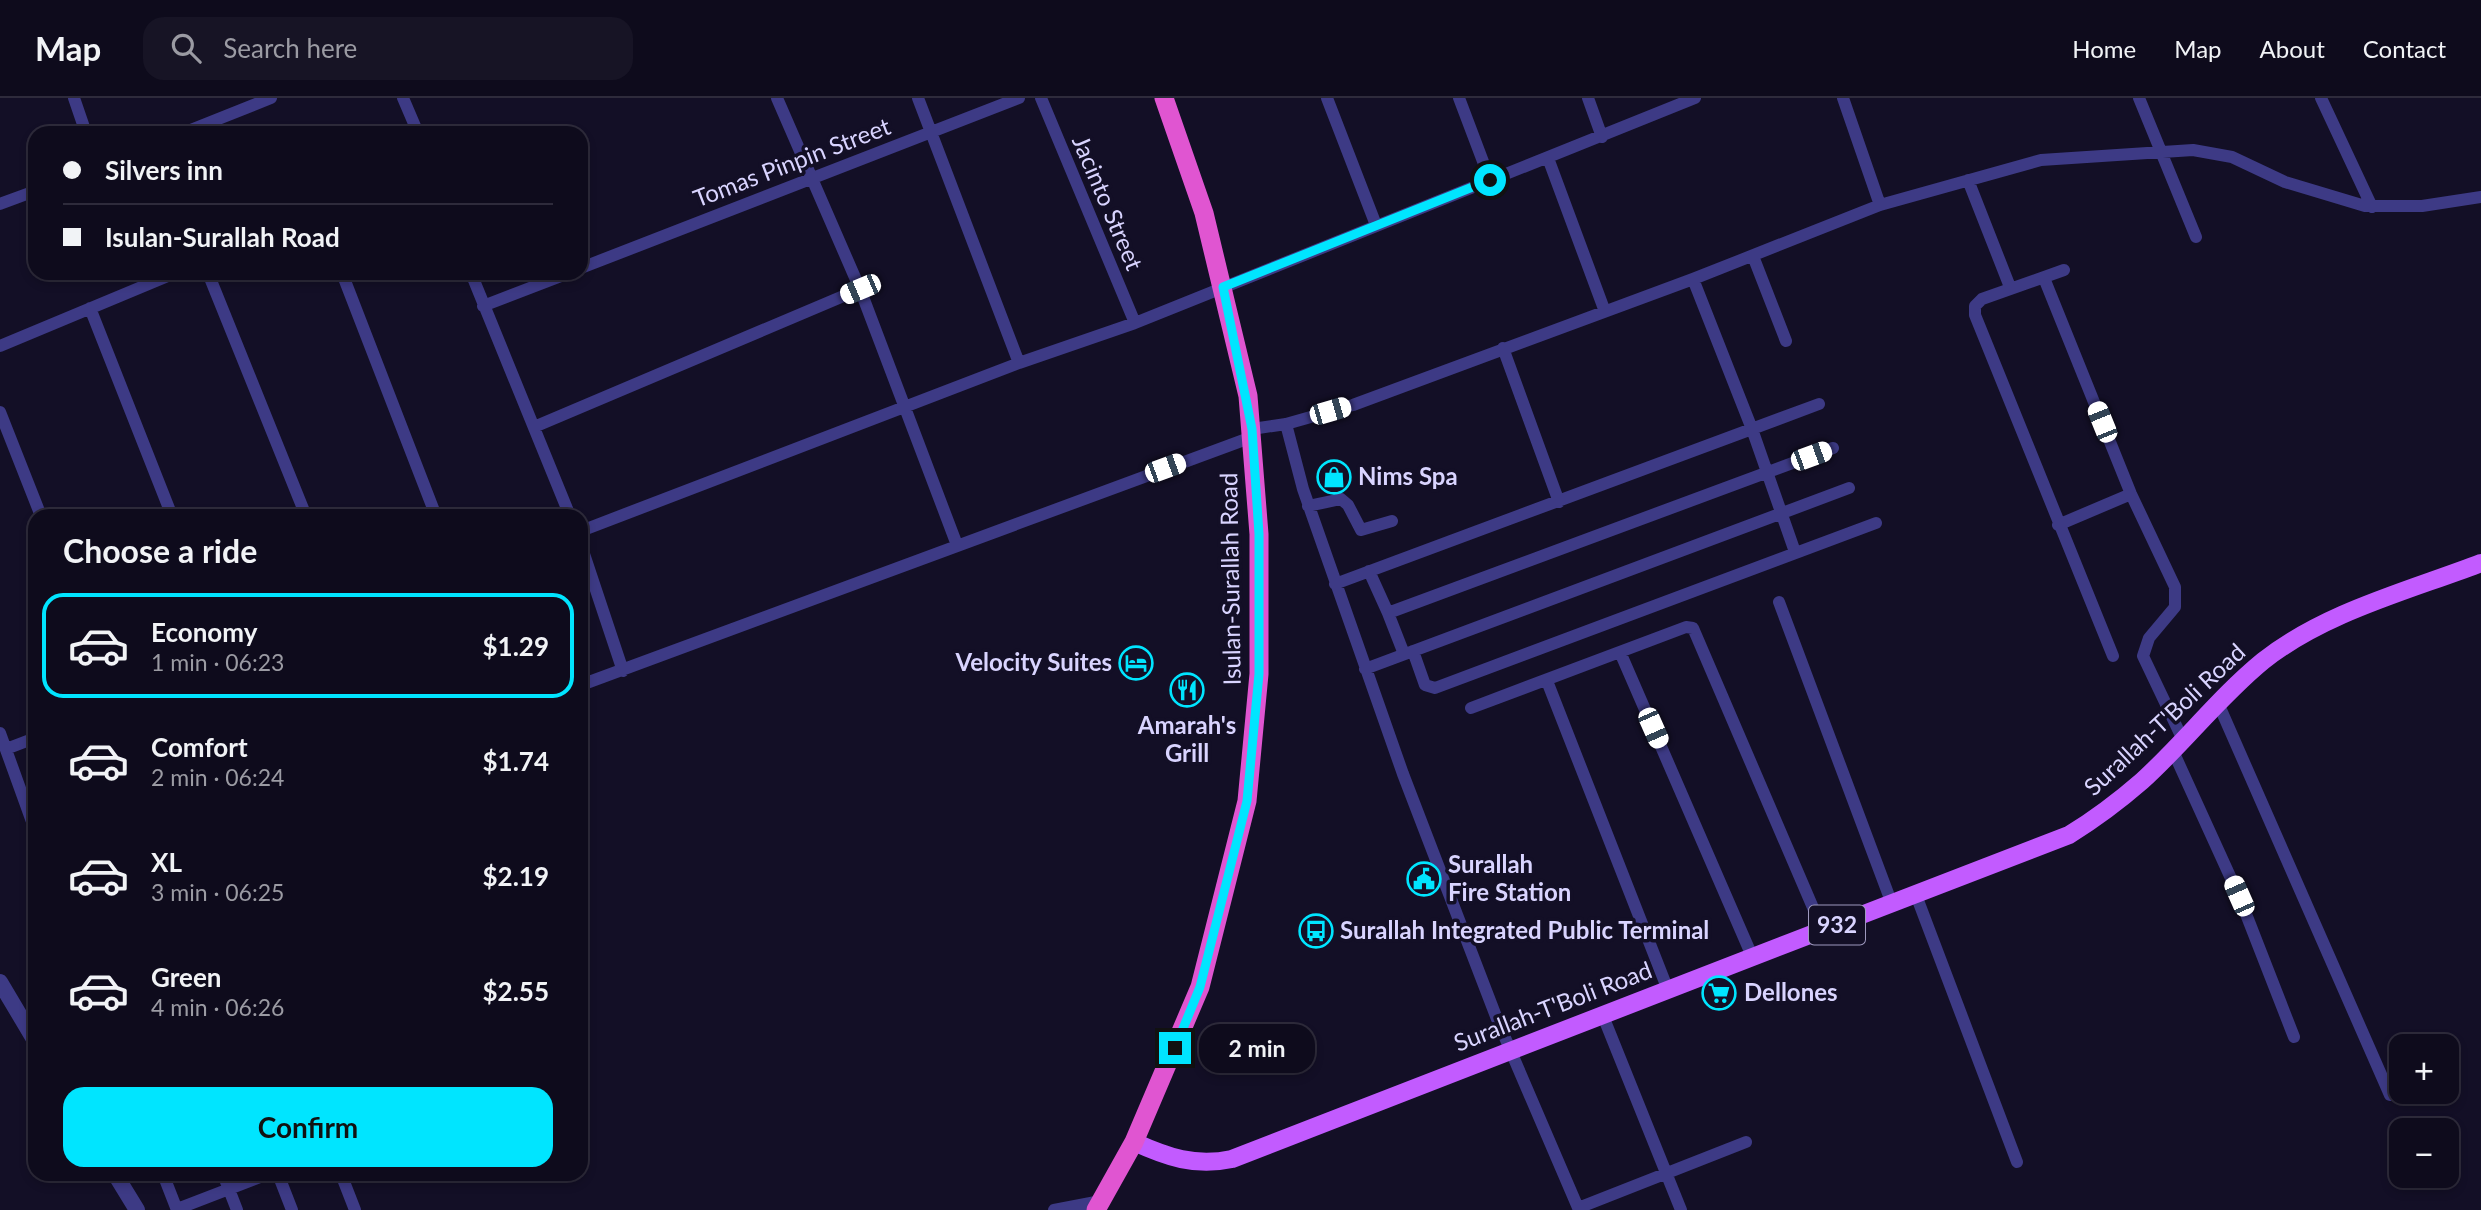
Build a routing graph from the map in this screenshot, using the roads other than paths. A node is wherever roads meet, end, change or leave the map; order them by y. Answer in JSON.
{"nodes":[{"id":1,"x":74,"y":98,"type":"edge"},
{"id":2,"x":271,"y":98,"type":"edge"},
{"id":3,"x":403,"y":98,"type":"edge"},
{"id":4,"x":777,"y":98,"type":"edge"},
{"id":5,"x":918,"y":98,"type":"edge"},
{"id":6,"x":1018,"y":98,"type":"edge"},
{"id":7,"x":1041,"y":98,"type":"edge"},
{"id":8,"x":1164,"y":98,"type":"edge"},
{"id":9,"x":1327,"y":98,"type":"edge"},
{"id":10,"x":1459,"y":98,"type":"edge"},
{"id":11,"x":1588,"y":98,"type":"edge"},
{"id":12,"x":1695,"y":98,"type":"edge"},
{"id":13,"x":1843,"y":98,"type":"edge"},
{"id":14,"x":2139,"y":98,"type":"edge"},
{"id":15,"x":2321,"y":98,"type":"edge"},
{"id":16,"x":84,"y":126,"type":"edge"},
{"id":17,"x":201,"y":126,"type":"edge"},
{"id":18,"x":415,"y":126,"type":"edge"},
{"id":19,"x":932,"y":131,"type":"junction"},
{"id":20,"x":1602,"y":137,"type":"junction"},
{"id":21,"x":2161,"y":151,"type":"junction"},
{"id":22,"x":1548,"y":158,"type":"junction"},
{"id":23,"x":810,"y":180,"type":"junction"},
{"id":24,"x":1490,"y":180,"type":"junction"},
{"id":25,"x":1968,"y":180,"type":"junction"},
{"id":26,"x":28,"y":194,"type":"edge"},
{"id":27,"x":2481,"y":197,"type":"edge"},
{"id":28,"x":0,"y":204,"type":"edge"},
{"id":29,"x":1880,"y":205,"type":"junction"},
{"id":30,"x":2372,"y":206,"type":"junction"},
{"id":31,"x":1376,"y":225,"type":"junction"},
{"id":32,"x":2196,"y":237,"type":"dead end"},
{"id":33,"x":1753,"y":257,"type":"junction"},
{"id":34,"x":588,"y":265,"type":"edge"},
{"id":35,"x":2064,"y":270,"type":"dead end"},
{"id":36,"x":2044,"y":278,"type":"junction"},
{"id":37,"x":1693,"y":279,"type":"junction"},
{"id":38,"x":140,"y":280,"type":"edge"},
{"id":39,"x":211,"y":280,"type":"edge"},
{"id":40,"x":345,"y":280,"type":"edge"},
{"id":41,"x":474,"y":280,"type":"edge"},
{"id":42,"x":551,"y":280,"type":"edge"},
{"id":43,"x":1223,"y":287,"type":"junction"},
{"id":44,"x":2010,"y":287,"type":"junction"},
{"id":45,"x":860,"y":289,"type":"junction"},
{"id":46,"x":483,"y":306,"type":"junction"},
{"id":47,"x":90,"y":308,"type":"junction"},
{"id":48,"x":1604,"y":309,"type":"junction"},
{"id":49,"x":1135,"y":323,"type":"junction"},
{"id":50,"x":1786,"y":341,"type":"dead end"},
{"id":51,"x":0,"y":346,"type":"edge"},
{"id":52,"x":1503,"y":348,"type":"junction"},
{"id":53,"x":1019,"y":363,"type":"junction"},
{"id":54,"x":1819,"y":404,"type":"dead end"},
{"id":55,"x":906,"y":406,"type":"junction"},
{"id":56,"x":0,"y":412,"type":"edge"},
{"id":57,"x":1286,"y":424,"type":"junction"},
{"id":58,"x":534,"y":427,"type":"junction"},
{"id":59,"x":1752,"y":429,"type":"junction"},
{"id":60,"x":1252,"y":433,"type":"junction"},
{"id":61,"x":1833,"y":448,"type":"dead end"},
{"id":62,"x":1768,"y":471,"type":"junction"},
{"id":63,"x":1849,"y":488,"type":"dead end"},
{"id":64,"x":2131,"y":494,"type":"junction"},
{"id":65,"x":1559,"y":502,"type":"junction"},
{"id":66,"x":1308,"y":506,"type":"junction"},
{"id":67,"x":38,"y":509,"type":"edge"},
{"id":68,"x":169,"y":509,"type":"edge"},
{"id":69,"x":303,"y":509,"type":"edge"},
{"id":70,"x":433,"y":509,"type":"edge"},
{"id":71,"x":567,"y":509,"type":"edge"},
{"id":72,"x":1782,"y":511,"type":"junction"},
{"id":73,"x":1392,"y":521,"type":"dead end"},
{"id":74,"x":1876,"y":523,"type":"dead end"},
{"id":75,"x":2058,"y":525,"type":"junction"},
{"id":76,"x":588,"y":528,"type":"edge"},
{"id":77,"x":957,"y":545,"type":"junction"},
{"id":78,"x":1795,"y":552,"type":"junction"},
{"id":79,"x":2481,"y":563,"type":"edge"},
{"id":80,"x":588,"y":566,"type":"edge"},
{"id":81,"x":1370,"y":571,"type":"junction"},
{"id":82,"x":1335,"y":584,"type":"junction"},
{"id":83,"x":1780,"y":602,"type":"dead end"},
{"id":84,"x":1388,"y":613,"type":"junction"},
{"id":85,"x":1408,"y":652,"type":"junction"},
{"id":86,"x":1620,"y":652,"type":"junction"},
{"id":87,"x":2113,"y":656,"type":"dead end"},
{"id":88,"x":1365,"y":669,"type":"junction"},
{"id":89,"x":623,"y":671,"type":"junction"},
{"id":90,"x":1547,"y":681,"type":"junction"},
{"id":91,"x":588,"y":683,"type":"edge"},
{"id":92,"x":2218,"y":702,"type":"junction"},
{"id":93,"x":1471,"y":708,"type":"dead end"},
{"id":94,"x":0,"y":733,"type":"edge"},
{"id":95,"x":28,"y":741,"type":"edge"},
{"id":96,"x":2178,"y":745,"type":"junction"},
{"id":97,"x":6,"y":750,"type":"junction"},
{"id":98,"x":28,"y":811,"type":"edge"},
{"id":99,"x":1916,"y":895,"type":"junction"},
{"id":100,"x":1892,"y":904,"type":"junction"},
{"id":101,"x":1823,"y":931,"type":"junction"},
{"id":102,"x":1752,"y":956,"type":"junction"},
{"id":103,"x":0,"y":982,"type":"edge"},
{"id":104,"x":1668,"y":990,"type":"junction"},
{"id":105,"x":1602,"y":1016,"type":"junction"},
{"id":106,"x":28,"y":1029,"type":"edge"},
{"id":107,"x":2294,"y":1037,"type":"dead end"},
{"id":108,"x":1511,"y":1047,"type":"junction"},
{"id":109,"x":2389,"y":1093,"type":"edge"},
{"id":110,"x":1134,"y":1142,"type":"junction"},
{"id":111,"x":1746,"y":1142,"type":"dead end"},
{"id":112,"x":2017,"y":1162,"type":"dead end"},
{"id":113,"x":1668,"y":1174,"type":"junction"},
{"id":114,"x":119,"y":1181,"type":"edge"},
{"id":115,"x":166,"y":1181,"type":"edge"},
{"id":116,"x":226,"y":1181,"type":"edge"},
{"id":117,"x":251,"y":1181,"type":"edge"},
{"id":118,"x":281,"y":1181,"type":"edge"},
{"id":119,"x":344,"y":1181,"type":"edge"},
{"id":120,"x":229,"y":1190,"type":"junction"},
{"id":121,"x":1099,"y":1205,"type":"edge"},
{"id":122,"x":1578,"y":1209,"type":"edge"},
{"id":123,"x":137,"y":1210,"type":"edge"},
{"id":124,"x":177,"y":1210,"type":"edge"},
{"id":125,"x":237,"y":1210,"type":"edge"},
{"id":126,"x":292,"y":1210,"type":"edge"},
{"id":127,"x":355,"y":1210,"type":"edge"},
{"id":128,"x":1054,"y":1210,"type":"edge"},
{"id":129,"x":1681,"y":1210,"type":"edge"}],
"edges":[{"from":1,"to":16,"type":"street"},
{"from":2,"to":17,"type":"street"},
{"from":3,"to":18,"type":"street"},
{"from":4,"to":23,"type":"street"},
{"from":5,"to":19,"type":"street"},
{"from":6,"to":19,"type":"street","name":"Tomas Pinpin Street"},
{"from":7,"to":49,"type":"street","name":"Jacinto Street"},
{"from":8,"to":43,"type":"highway","name":"Isulan-Surallah Road"},
{"from":9,"to":31,"type":"street"},
{"from":10,"to":24,"type":"street"},
{"from":11,"to":20,"type":"street"},
{"from":12,"to":20,"type":"street"},
{"from":13,"to":29,"type":"street"},
{"from":14,"to":21,"type":"street"},
{"from":15,"to":30,"type":"street"},
{"from":19,"to":23,"type":"street","name":"Tomas Pinpin Street"},
{"from":19,"to":53,"type":"street"},
{"from":20,"to":22,"type":"street"},
{"from":21,"to":25,"type":"street"},
{"from":21,"to":30,"type":"street"},
{"from":21,"to":32,"type":"street"},
{"from":22,"to":24,"type":"street"},
{"from":22,"to":48,"type":"street"},
{"from":23,"to":34,"type":"street","name":"Tomas Pinpin Street"},
{"from":23,"to":45,"type":"street"},
{"from":24,"to":31,"type":"street"},
{"from":25,"to":29,"type":"street"},
{"from":25,"to":44,"type":"street"},
{"from":26,"to":28,"type":"street"},
{"from":27,"to":30,"type":"street"},
{"from":29,"to":33,"type":"street"},
{"from":31,"to":43,"type":"street"},
{"from":33,"to":37,"type":"street"},
{"from":33,"to":50,"type":"street"},
{"from":35,"to":36,"type":"street"},
{"from":36,"to":44,"type":"street"},
{"from":36,"to":64,"type":"street"},
{"from":37,"to":48,"type":"street"},
{"from":37,"to":59,"type":"street"},
{"from":38,"to":47,"type":"street"},
{"from":39,"to":69,"type":"street"},
{"from":40,"to":70,"type":"street"},
{"from":41,"to":46,"type":"street"},
{"from":42,"to":46,"type":"street"},
{"from":43,"to":49,"type":"street"},
{"from":43,"to":60,"type":"highway","name":"Isulan-Surallah Road"},
{"from":44,"to":75,"type":"street"},
{"from":45,"to":55,"type":"street"},
{"from":45,"to":58,"type":"street"},
{"from":46,"to":58,"type":"street"},
{"from":47,"to":51,"type":"street"},
{"from":47,"to":68,"type":"street"},
{"from":48,"to":52,"type":"street"},
{"from":49,"to":53,"type":"street"},
{"from":52,"to":57,"type":"street"},
{"from":52,"to":65,"type":"street"},
{"from":53,"to":55,"type":"street"},
{"from":54,"to":59,"type":"street"},
{"from":55,"to":76,"type":"street"},
{"from":55,"to":77,"type":"street"},
{"from":56,"to":67,"type":"street"},
{"from":57,"to":60,"type":"street"},
{"from":57,"to":66,"type":"street"},
{"from":58,"to":71,"type":"street"},
{"from":59,"to":62,"type":"street"},
{"from":59,"to":65,"type":"street"},
{"from":60,"to":77,"type":"street"},
{"from":60,"to":110,"type":"highway","name":"Isulan-Surallah Road"},
{"from":61,"to":62,"type":"street"},
{"from":62,"to":72,"type":"street"},
{"from":62,"to":84,"type":"street"},
{"from":63,"to":72,"type":"street"},
{"from":64,"to":75,"type":"street"},
{"from":64,"to":96,"type":"street"},
{"from":65,"to":81,"type":"street"},
{"from":66,"to":73,"type":"street"},
{"from":66,"to":82,"type":"street"},
{"from":72,"to":78,"type":"street"},
{"from":72,"to":85,"type":"street"},
{"from":74,"to":78,"type":"street"},
{"from":75,"to":87,"type":"street"},
{"from":77,"to":89,"type":"street"},
{"from":78,"to":85,"type":"street"},
{"from":79,"to":92,"type":"main road","name":"Surallah-T'Boli Road","number":"932"},
{"from":80,"to":89,"type":"street"},
{"from":81,"to":82,"type":"street"},
{"from":81,"to":84,"type":"street"},
{"from":82,"to":88,"type":"street"},
{"from":83,"to":100,"type":"street"},
{"from":84,"to":85,"type":"street"},
{"from":85,"to":88,"type":"street"},
{"from":86,"to":90,"type":"street"},
{"from":86,"to":101,"type":"street"},
{"from":86,"to":102,"type":"street"},
{"from":88,"to":108,"type":"street"},
{"from":89,"to":91,"type":"street"},
{"from":90,"to":93,"type":"street"},
{"from":90,"to":104,"type":"street"},
{"from":92,"to":96,"type":"main road","name":"Surallah-T'Boli Road","number":"932"},
{"from":92,"to":109,"type":"street"},
{"from":94,"to":97,"type":"street"},
{"from":95,"to":97,"type":"street"},
{"from":96,"to":99,"type":"main road","name":"Surallah-T'Boli Road","number":"932"},
{"from":96,"to":107,"type":"street"},
{"from":97,"to":98,"type":"street"},
{"from":99,"to":100,"type":"main road","name":"Surallah-T'Boli Road","number":"932"},
{"from":99,"to":112,"type":"street"},
{"from":100,"to":101,"type":"main road","name":"Surallah-T'Boli Road","number":"932"},
{"from":101,"to":102,"type":"main road","name":"Surallah-T'Boli Road","number":"932"},
{"from":102,"to":104,"type":"main road","name":"Surallah-T'Boli Road","number":"932"},
{"from":103,"to":106,"type":"street"},
{"from":104,"to":105,"type":"main road","name":"Surallah-T'Boli Road","number":"932"},
{"from":105,"to":108,"type":"main road","name":"Surallah-T'Boli Road","number":"932"},
{"from":105,"to":113,"type":"street"},
{"from":108,"to":110,"type":"main road","name":"Surallah-T'Boli Road","number":"932"},
{"from":108,"to":122,"type":"street"},
{"from":110,"to":121,"type":"highway","name":"Isulan-Surallah Road"},
{"from":111,"to":113,"type":"street"},
{"from":113,"to":122,"type":"street"},
{"from":113,"to":129,"type":"street"},
{"from":114,"to":123,"type":"street"},
{"from":115,"to":124,"type":"street"},
{"from":116,"to":120,"type":"street"},
{"from":117,"to":120,"type":"street"},
{"from":118,"to":126,"type":"street"},
{"from":119,"to":127,"type":"street"},
{"from":120,"to":124,"type":"street"},
{"from":120,"to":125,"type":"street"},
{"from":121,"to":128,"type":"street"}]}
